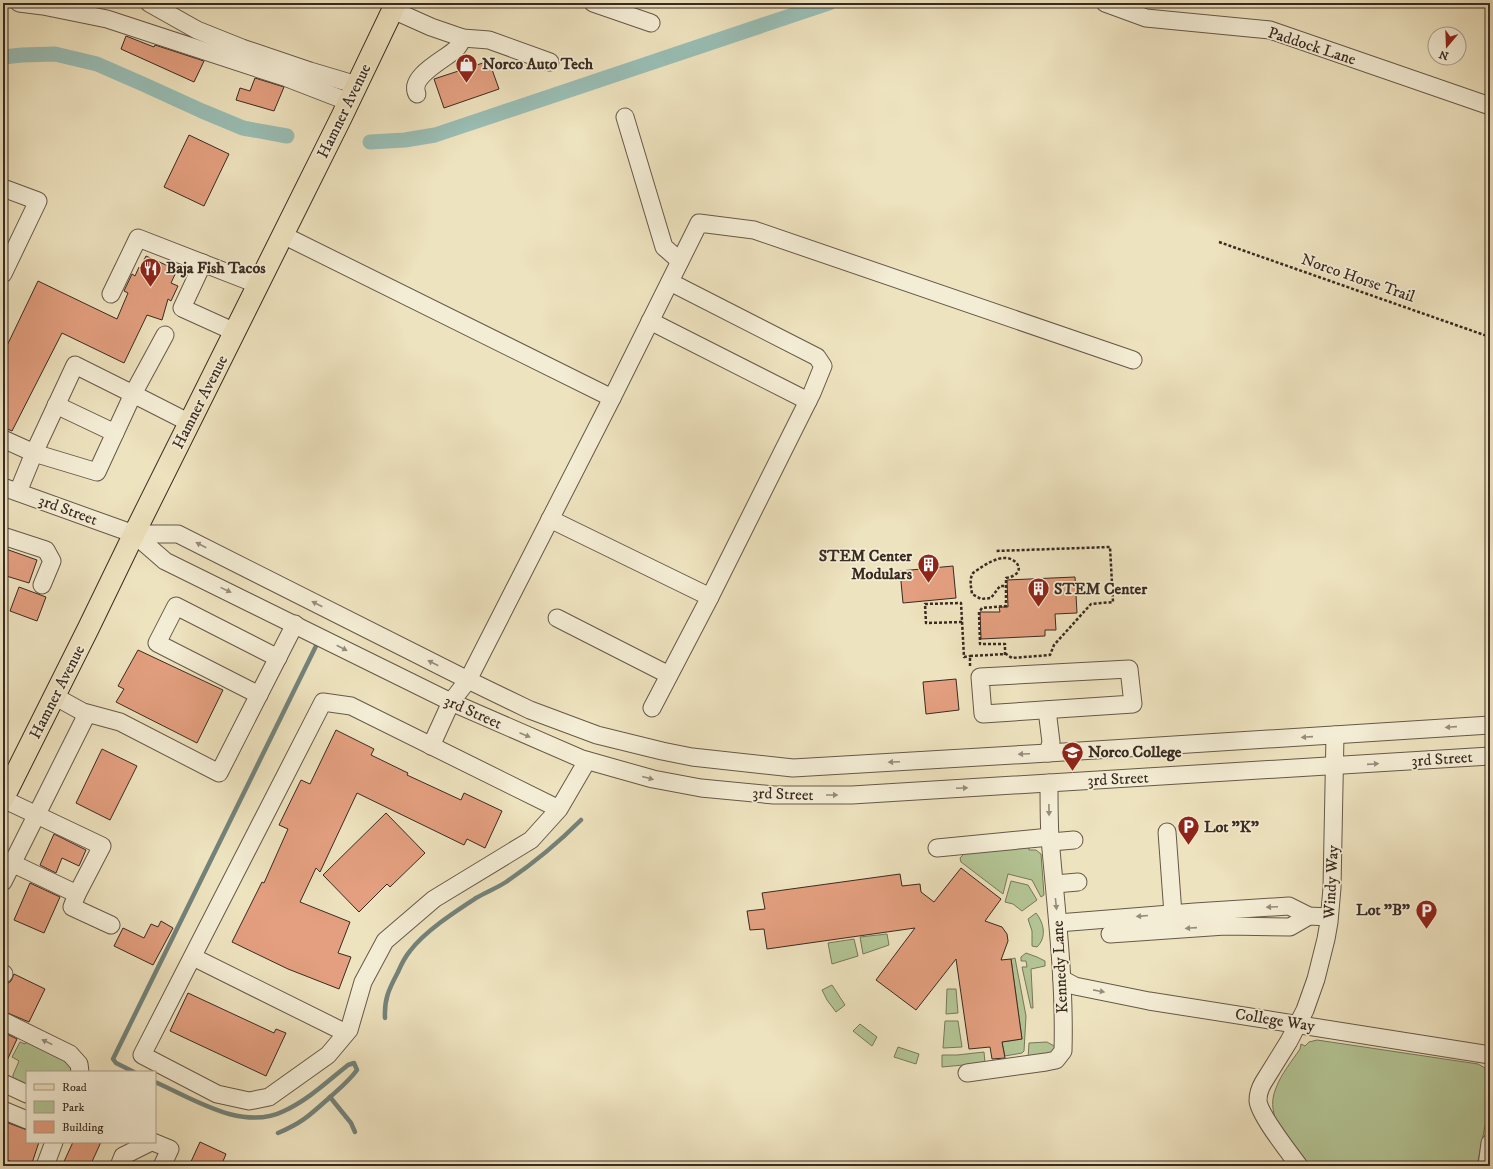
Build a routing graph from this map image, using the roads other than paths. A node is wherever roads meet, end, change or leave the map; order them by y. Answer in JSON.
{"nodes":[{"id":1,"x":19,"y":3,"type":"edge"},
{"id":2,"x":149,"y":3,"type":"edge"},
{"id":3,"x":593,"y":3,"type":"edge"},
{"id":4,"x":1105,"y":3,"type":"edge"},
{"id":5,"x":394,"y":6,"type":"edge"},
{"id":6,"x":651,"y":23,"type":"dead end"},
{"id":7,"x":464,"y":38,"type":"junction"},
{"id":8,"x":550,"y":62,"type":"dead end"},
{"id":9,"x":417,"y":94,"type":"dead end"},
{"id":10,"x":349,"y":102,"type":"junction"},
{"id":11,"x":1490,"y":106,"type":"edge"},
{"id":12,"x":625,"y":117,"type":"dead end"},
{"id":13,"x":3,"y":188,"type":"edge"},
{"id":14,"x":283,"y":235,"type":"junction"},
{"id":15,"x":680,"y":261,"type":"junction"},
{"id":16,"x":203,"y":263,"type":"junction"},
{"id":17,"x":3,"y":274,"type":"edge"},
{"id":18,"x":670,"y":282,"type":"junction"},
{"id":19,"x":258,"y":284,"type":"junction"},
{"id":20,"x":111,"y":294,"type":"dead end"},
{"id":21,"x":650,"y":321,"type":"junction"},
{"id":22,"x":235,"y":332,"type":"junction"},
{"id":23,"x":165,"y":335,"type":"dead end"},
{"id":24,"x":1133,"y":360,"type":"dead end"},
{"id":25,"x":133,"y":394,"type":"junction"},
{"id":26,"x":612,"y":398,"type":"junction"},
{"id":27,"x":808,"y":401,"type":"junction"},
{"id":28,"x":56,"y":406,"type":"junction"},
{"id":29,"x":190,"y":423,"type":"junction"},
{"id":30,"x":115,"y":433,"type":"junction"},
{"id":31,"x":3,"y":439,"type":"edge"},
{"id":32,"x":34,"y":453,"type":"junction"},
{"id":33,"x":11,"y":490,"type":"edge"},
{"id":34,"x":550,"y":519,"type":"junction"},
{"id":35,"x":134,"y":534,"type":"junction"},
{"id":36,"x":3,"y":536,"type":"edge"},
{"id":37,"x":42,"y":585,"type":"dead end"},
{"id":38,"x":710,"y":597,"type":"junction"},
{"id":39,"x":557,"y":618,"type":"dead end"},
{"id":40,"x":295,"y":624,"type":"junction"},
{"id":41,"x":278,"y":658,"type":"junction"},
{"id":42,"x":669,"y":675,"type":"junction"},
{"id":43,"x":468,"y":680,"type":"junction"},
{"id":44,"x":259,"y":695,"type":"junction"},
{"id":45,"x":54,"y":696,"type":"junction"},
{"id":46,"x":451,"y":702,"type":"junction"},
{"id":47,"x":652,"y":708,"type":"dead end"},
{"id":48,"x":1047,"y":710,"type":"junction"},
{"id":49,"x":87,"y":714,"type":"junction"},
{"id":50,"x":1490,"y":725,"type":"edge"},
{"id":51,"x":1335,"y":735,"type":"junction"},
{"id":52,"x":431,"y":746,"type":"junction"},
{"id":53,"x":1048,"y":753,"type":"junction"},
{"id":54,"x":1490,"y":756,"type":"edge"},
{"id":55,"x":587,"y":761,"type":"junction"},
{"id":56,"x":1334,"y":766,"type":"junction"},
{"id":57,"x":1049,"y":783,"type":"junction"},
{"id":58,"x":3,"y":799,"type":"edge"},
{"id":59,"x":559,"y":809,"type":"junction"},
{"id":60,"x":37,"y":815,"type":"junction"},
{"id":61,"x":1167,"y":832,"type":"dead end"},
{"id":62,"x":1050,"y":839,"type":"junction"},
{"id":63,"x":1074,"y":840,"type":"dead end"},
{"id":64,"x":936,"y":848,"type":"dead end"},
{"id":65,"x":8,"y":861,"type":"edge"},
{"id":66,"x":3,"y":882,"type":"edge"},
{"id":67,"x":1078,"y":882,"type":"dead end"},
{"id":68,"x":1055,"y":884,"type":"junction"},
{"id":69,"x":77,"y":894,"type":"junction"},
{"id":70,"x":1173,"y":914,"type":"junction"},
{"id":71,"x":1309,"y":916,"type":"junction"},
{"id":72,"x":1330,"y":917,"type":"junction"},
{"id":73,"x":1058,"y":922,"type":"junction"},
{"id":74,"x":111,"y":925,"type":"dead end"},
{"id":75,"x":1110,"y":934,"type":"dead end"},
{"id":76,"x":193,"y":956,"type":"junction"},
{"id":77,"x":1062,"y":979,"type":"junction"},
{"id":78,"x":3,"y":1021,"type":"edge"},
{"id":79,"x":1298,"y":1024,"type":"junction"},
{"id":80,"x":346,"y":1033,"type":"junction"},
{"id":81,"x":1490,"y":1055,"type":"edge"},
{"id":82,"x":79,"y":1068,"type":"edge"},
{"id":83,"x":967,"y":1073,"type":"dead end"},
{"id":84,"x":3,"y":1083,"type":"edge"},
{"id":85,"x":26,"y":1094,"type":"edge"},
{"id":86,"x":3,"y":1110,"type":"edge"},
{"id":87,"x":26,"y":1120,"type":"edge"},
{"id":88,"x":54,"y":1143,"type":"edge"},
{"id":89,"x":150,"y":1143,"type":"edge"},
{"id":90,"x":155,"y":1143,"type":"edge"},
{"id":91,"x":1490,"y":1143,"type":"edge"},
{"id":92,"x":45,"y":1166,"type":"edge"},
{"id":93,"x":119,"y":1166,"type":"edge"},
{"id":94,"x":162,"y":1166,"type":"edge"},
{"id":95,"x":1299,"y":1166,"type":"edge"},
{"id":96,"x":1487,"y":1166,"type":"edge"}],
"edges":[{"from":1,"to":10,"type":"street"},
{"from":2,"to":10,"type":"street"},
{"from":3,"to":6,"type":"street"},
{"from":4,"to":11,"type":"street","name":"Paddock Lane"},
{"from":5,"to":7,"type":"street"},
{"from":5,"to":10,"type":"main road","name":"Hamner Avenue"},
{"from":7,"to":8,"type":"street"},
{"from":7,"to":9,"type":"street"},
{"from":10,"to":14,"type":"main road","name":"Hamner Avenue"},
{"from":12,"to":15,"type":"street"},
{"from":13,"to":17,"type":"street"},
{"from":14,"to":19,"type":"main road","name":"Hamner Avenue"},
{"from":14,"to":26,"type":"street"},
{"from":15,"to":18,"type":"street"},
{"from":15,"to":24,"type":"street"},
{"from":16,"to":19,"type":"street"},
{"from":16,"to":20,"type":"street"},
{"from":16,"to":22,"type":"street"},
{"from":18,"to":21,"type":"street"},
{"from":18,"to":27,"type":"street"},
{"from":19,"to":22,"type":"main road","name":"Hamner Avenue"},
{"from":21,"to":26,"type":"street"},
{"from":21,"to":27,"type":"street"},
{"from":22,"to":29,"type":"main road","name":"Hamner Avenue"},
{"from":23,"to":25,"type":"street"},
{"from":25,"to":28,"type":"street"},
{"from":25,"to":29,"type":"street"},
{"from":25,"to":30,"type":"street"},
{"from":26,"to":34,"type":"street"},
{"from":27,"to":38,"type":"street"},
{"from":28,"to":30,"type":"street"},
{"from":28,"to":32,"type":"street"},
{"from":29,"to":35,"type":"main road","name":"Hamner Avenue"},
{"from":30,"to":32,"type":"street"},
{"from":31,"to":32,"type":"street"},
{"from":32,"to":33,"type":"street"},
{"from":33,"to":35,"type":"street","name":"3rd Street"},
{"from":34,"to":38,"type":"street"},
{"from":34,"to":43,"type":"street"},
{"from":35,"to":40,"type":"street","name":"3rd Street","one_way":true},
{"from":43,"to":35,"type":"street","name":"3rd Street","one_way":true},
{"from":35,"to":45,"type":"main road","name":"Hamner Avenue"},
{"from":36,"to":37,"type":"street"},
{"from":38,"to":42,"type":"street"},
{"from":39,"to":42,"type":"street"},
{"from":40,"to":41,"type":"street"},
{"from":40,"to":46,"type":"street","name":"3rd Street","one_way":true},
{"from":41,"to":44,"type":"street"},
{"from":41,"to":44,"type":"street"},
{"from":42,"to":47,"type":"street"},
{"from":43,"to":46,"type":"street"},
{"from":53,"to":43,"type":"street","name":"3rd Street","one_way":true},
{"from":44,"to":49,"type":"street"},
{"from":45,"to":49,"type":"street"},
{"from":45,"to":58,"type":"main road","name":"Hamner Avenue"},
{"from":46,"to":52,"type":"street"},
{"from":46,"to":55,"type":"street","name":"3rd Street","one_way":true},
{"from":48,"to":48,"type":"street"},
{"from":48,"to":53,"type":"street"},
{"from":49,"to":60,"type":"street"},
{"from":50,"to":51,"type":"street","name":"3rd Street","one_way":true},
{"from":51,"to":53,"type":"street","name":"3rd Street","one_way":true},
{"from":51,"to":56,"type":"street","name":"Windy Way"},
{"from":52,"to":59,"type":"street"},
{"from":52,"to":76,"type":"street"},
{"from":56,"to":54,"type":"street","name":"3rd Street","one_way":true},
{"from":55,"to":57,"type":"street","name":"3rd Street","one_way":true},
{"from":55,"to":59,"type":"street"},
{"from":56,"to":57,"type":"street","name":"3rd Street"},
{"from":56,"to":72,"type":"street","name":"Windy Way"},
{"from":57,"to":62,"type":"street","name":"Kennedy Lane","one_way":true},
{"from":58,"to":60,"type":"street"},
{"from":59,"to":80,"type":"street"},
{"from":60,"to":65,"type":"street"},
{"from":60,"to":69,"type":"street"},
{"from":61,"to":70,"type":"street"},
{"from":62,"to":63,"type":"street"},
{"from":62,"to":64,"type":"street"},
{"from":62,"to":68,"type":"street","name":"Kennedy Lane"},
{"from":65,"to":66,"type":"street"},
{"from":65,"to":69,"type":"street"},
{"from":67,"to":68,"type":"street"},
{"from":68,"to":73,"type":"street","name":"Kennedy Lane","one_way":true},
{"from":69,"to":74,"type":"street"},
{"from":71,"to":70,"type":"street","one_way":true},
{"from":70,"to":73,"type":"street","one_way":true},
{"from":71,"to":72,"type":"street"},
{"from":71,"to":75,"type":"street","one_way":true},
{"from":72,"to":79,"type":"street","name":"Windy Way"},
{"from":73,"to":77,"type":"street","name":"Kennedy Lane"},
{"from":76,"to":80,"type":"street"},
{"from":76,"to":80,"type":"street"},
{"from":77,"to":79,"type":"street","name":"College Way","one_way":true},
{"from":77,"to":83,"type":"street","name":"Kennedy Lane"},
{"from":82,"to":78,"type":"street","one_way":true},
{"from":79,"to":81,"type":"street","name":"College Way"},
{"from":79,"to":95,"type":"street","name":"Windy Way"},
{"from":84,"to":85,"type":"street"},
{"from":86,"to":87,"type":"street"},
{"from":88,"to":92,"type":"street"},
{"from":89,"to":93,"type":"street"},
{"from":90,"to":94,"type":"street"},
{"from":91,"to":96,"type":"street"}]}
